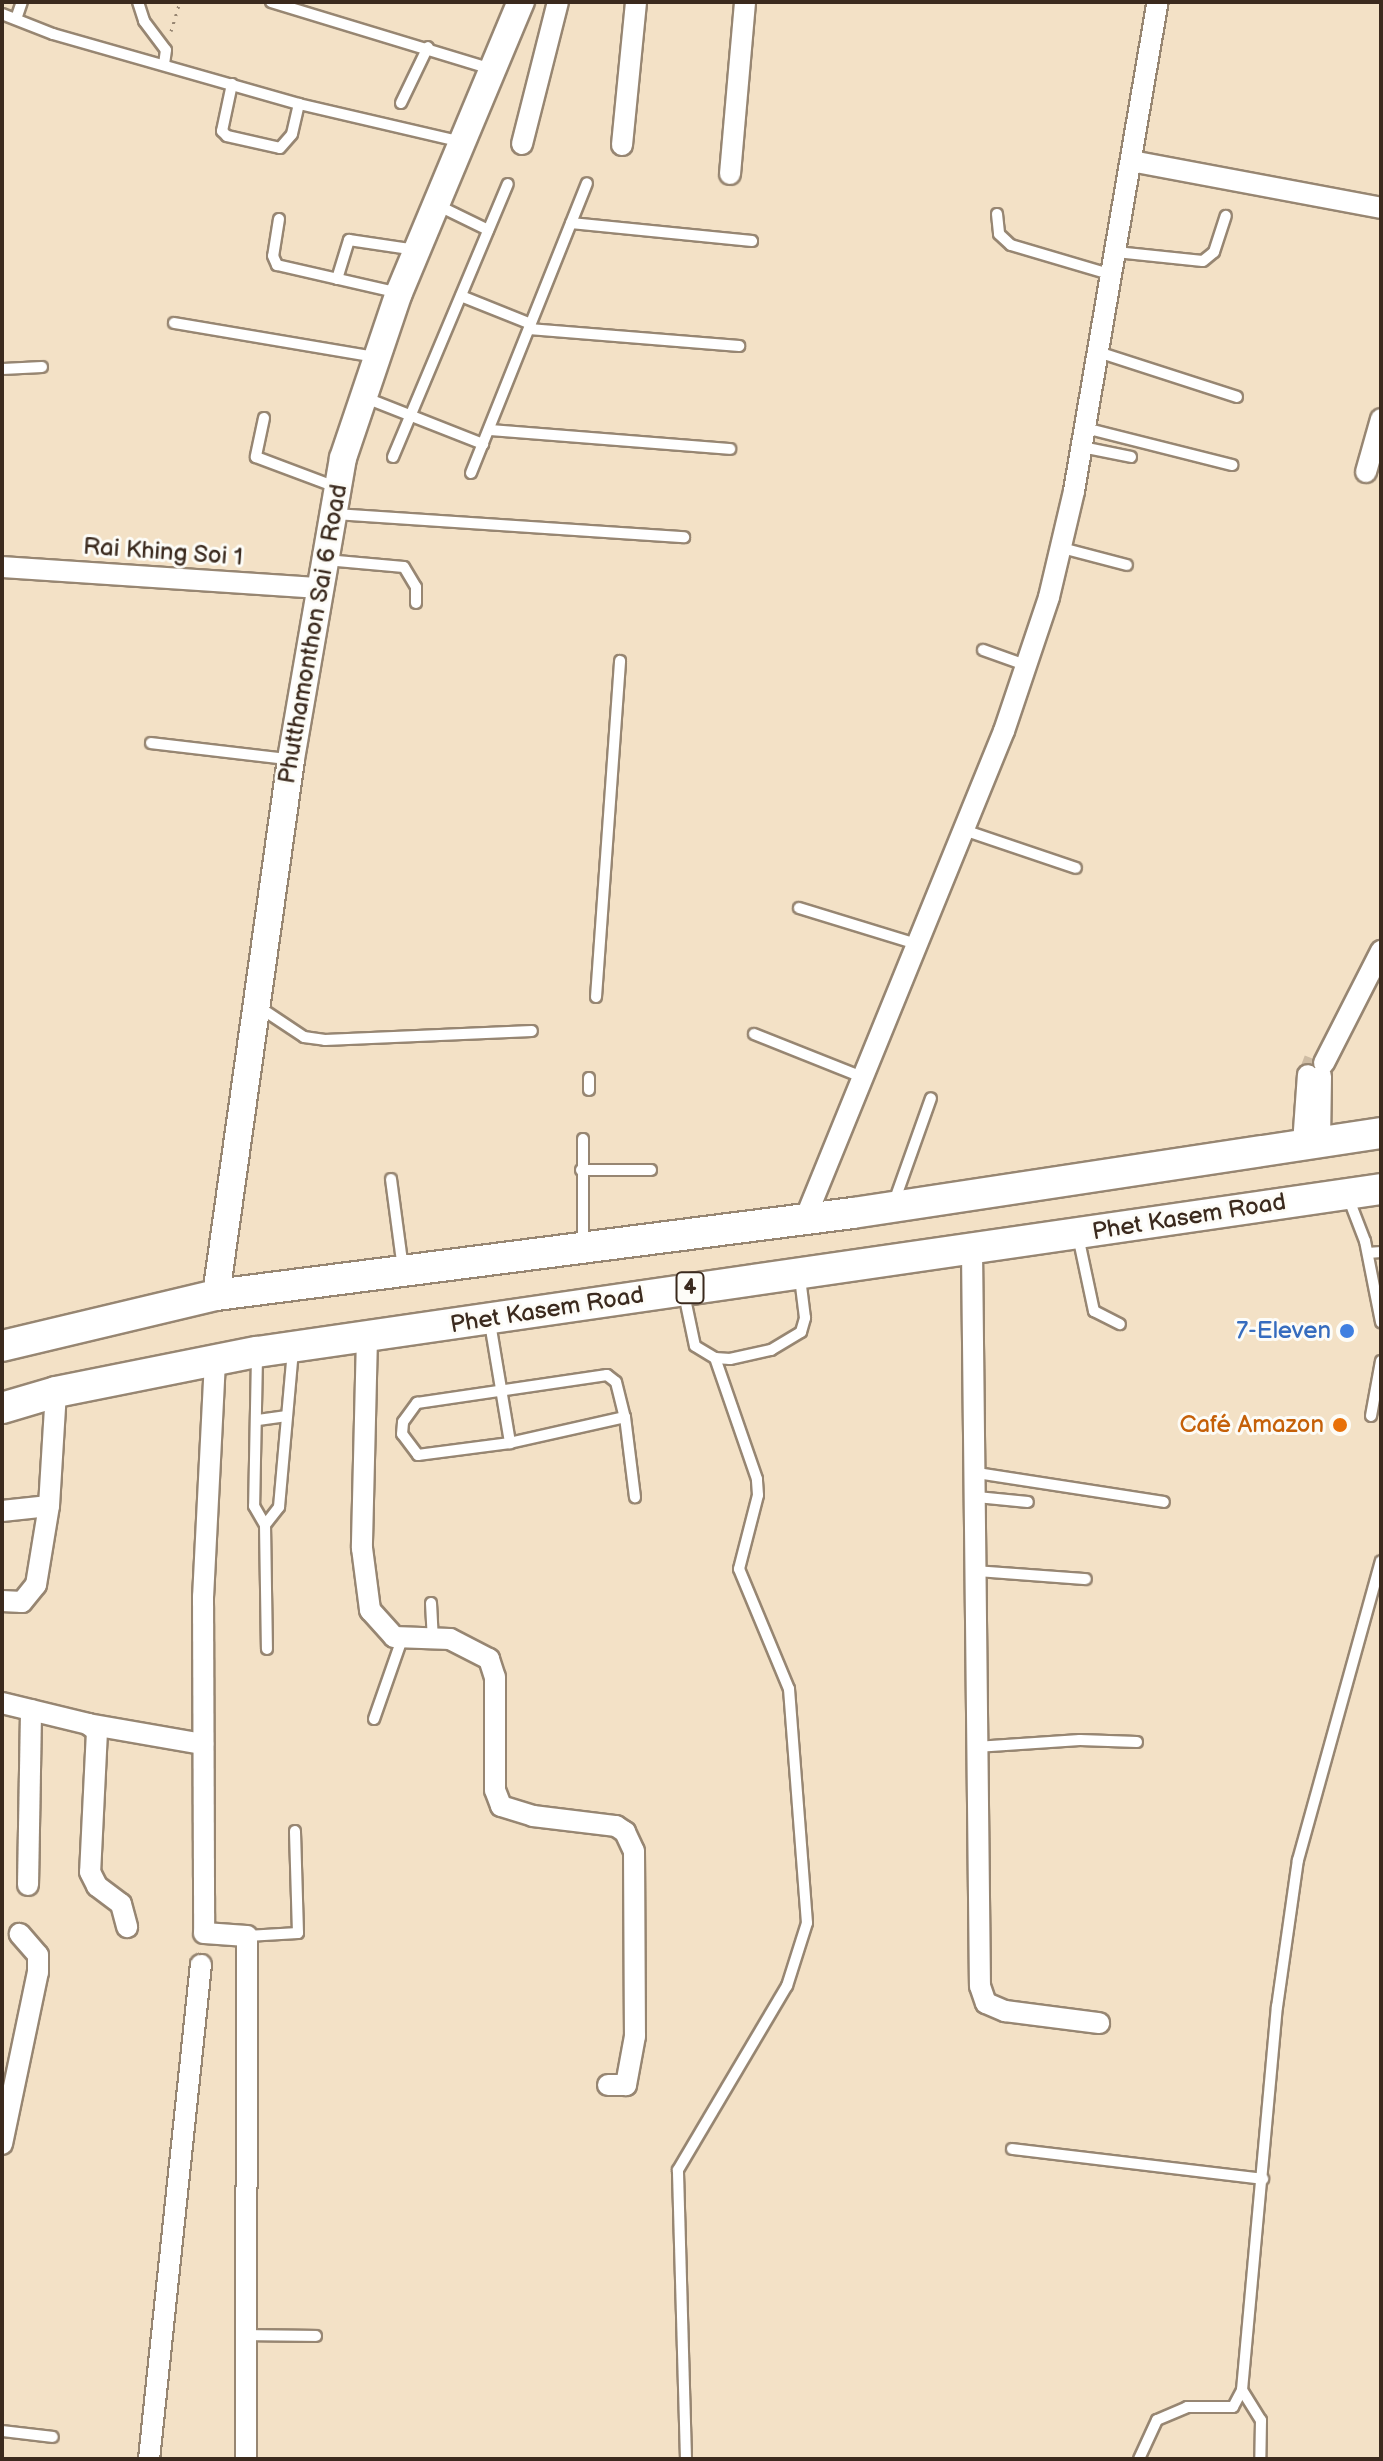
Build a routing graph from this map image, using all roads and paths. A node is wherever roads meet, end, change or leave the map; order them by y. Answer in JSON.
{"nodes":[{"id":1,"x":22,"y":2,"type":"edge"},
{"id":2,"x":138,"y":2,"type":"edge"},
{"id":3,"x":180,"y":2,"type":"edge"},
{"id":4,"x":271,"y":2,"type":"edge"},
{"id":5,"x":521,"y":2,"type":"edge"},
{"id":6,"x":558,"y":2,"type":"edge"},
{"id":7,"x":636,"y":2,"type":"edge"},
{"id":8,"x":745,"y":2,"type":"edge"},
{"id":9,"x":1158,"y":2,"type":"edge"},
{"id":10,"x":2,"y":14,"type":"edge"},
{"id":11,"x":16,"y":19,"type":"junction"},
{"id":12,"x":428,"y":47,"type":"junction"},
{"id":13,"x":166,"y":50,"type":"junction"},
{"id":14,"x":164,"y":65,"type":"junction"},
{"id":15,"x":493,"y":70,"type":"junction"},
{"id":16,"x":232,"y":84,"type":"junction"},
{"id":17,"x":401,"y":103,"type":"dead end"},
{"id":18,"x":299,"y":104,"type":"junction"},
{"id":19,"x":462,"y":142,"type":"junction"},
{"id":20,"x":522,"y":144,"type":"dead end"},
{"id":21,"x":622,"y":145,"type":"dead end"},
{"id":22,"x":1131,"y":161,"type":"junction"},
{"id":23,"x":730,"y":174,"type":"dead end"},
{"id":24,"x":587,"y":183,"type":"dead end"},
{"id":25,"x":508,"y":184,"type":"dead end"},
{"id":26,"x":436,"y":204,"type":"junction"},
{"id":27,"x":1381,"y":208,"type":"edge"},
{"id":28,"x":997,"y":214,"type":"dead end"},
{"id":29,"x":1226,"y":216,"type":"dead end"},
{"id":30,"x":279,"y":219,"type":"dead end"},
{"id":31,"x":571,"y":223,"type":"junction"},
{"id":32,"x":488,"y":230,"type":"junction"},
{"id":33,"x":752,"y":241,"type":"dead end"},
{"id":34,"x":416,"y":250,"type":"junction"},
{"id":35,"x":1116,"y":252,"type":"junction"},
{"id":36,"x":1112,"y":275,"type":"junction"},
{"id":37,"x":337,"y":279,"type":"junction"},
{"id":38,"x":399,"y":293,"type":"junction"},
{"id":39,"x":461,"y":296,"type":"junction"},
{"id":40,"x":174,"y":323,"type":"dead end"},
{"id":41,"x":530,"y":326,"type":"junction"},
{"id":42,"x":739,"y":346,"type":"dead end"},
{"id":43,"x":1098,"y":352,"type":"junction"},
{"id":44,"x":374,"y":357,"type":"junction"},
{"id":45,"x":42,"y":367,"type":"dead end"},
{"id":46,"x":2,"y":369,"type":"edge"},
{"id":47,"x":361,"y":396,"type":"junction"},
{"id":48,"x":1237,"y":397,"type":"dead end"},
{"id":49,"x":264,"y":418,"type":"dead end"},
{"id":50,"x":410,"y":418,"type":"junction"},
{"id":51,"x":1381,"y":419,"type":"edge"},
{"id":52,"x":489,"y":430,"type":"junction"},
{"id":53,"x":1083,"y":438,"type":"junction"},
{"id":54,"x":483,"y":444,"type":"junction"},
{"id":55,"x":730,"y":449,"type":"dead end"},
{"id":56,"x":393,"y":457,"type":"dead end"},
{"id":57,"x":1131,"y":457,"type":"dead end"},
{"id":58,"x":1232,"y":465,"type":"dead end"},
{"id":59,"x":1366,"y":472,"type":"dead end"},
{"id":60,"x":471,"y":473,"type":"dead end"},
{"id":61,"x":338,"y":488,"type":"junction"},
{"id":62,"x":332,"y":514,"type":"junction"},
{"id":63,"x":684,"y":537,"type":"dead end"},
{"id":64,"x":1062,"y":548,"type":"junction"},
{"id":65,"x":325,"y":560,"type":"junction"},
{"id":66,"x":1127,"y":565,"type":"dead end"},
{"id":67,"x":2,"y":567,"type":"edge"},
{"id":68,"x":321,"y":588,"type":"junction"},
{"id":69,"x":416,"y":603,"type":"dead end"},
{"id":70,"x":983,"y":650,"type":"dead end"},
{"id":71,"x":620,"y":661,"type":"dead end"},
{"id":72,"x":1028,"y":666,"type":"junction"},
{"id":73,"x":151,"y":743,"type":"dead end"},
{"id":74,"x":291,"y":759,"type":"junction"},
{"id":75,"x":964,"y":830,"type":"junction"},
{"id":76,"x":1076,"y":868,"type":"dead end"},
{"id":77,"x":799,"y":908,"type":"dead end"},
{"id":78,"x":917,"y":944,"type":"junction"},
{"id":79,"x":1381,"y":951,"type":"edge"},
{"id":80,"x":596,"y":997,"type":"dead end"},
{"id":81,"x":255,"y":1005,"type":"junction"},
{"id":82,"x":532,"y":1031,"type":"dead end"},
{"id":83,"x":754,"y":1034,"type":"dead end"},
{"id":84,"x":862,"y":1077,"type":"junction"},
{"id":85,"x":931,"y":1098,"type":"dead end"},
{"id":86,"x":1381,"y":1133,"type":"edge"},
{"id":87,"x":583,"y":1139,"type":"dead end"},
{"id":88,"x":1311,"y":1142,"type":"junction"},
{"id":89,"x":581,"y":1170,"type":"junction"},
{"id":90,"x":651,"y":1170,"type":"dead end"},
{"id":91,"x":391,"y":1179,"type":"dead end"},
{"id":92,"x":1381,"y":1189,"type":"edge"},
{"id":93,"x":1346,"y":1193,"type":"junction"},
{"id":94,"x":893,"y":1207,"type":"junction"},
{"id":95,"x":805,"y":1219,"type":"junction"},
{"id":96,"x":1078,"y":1234,"type":"junction"},
{"id":97,"x":583,"y":1246,"type":"junction"},
{"id":98,"x":972,"y":1250,"type":"junction"},
{"id":99,"x":1381,"y":1252,"type":"edge"},
{"id":100,"x":1368,"y":1253,"type":"junction"},
{"id":101,"x":403,"y":1269,"type":"junction"},
{"id":102,"x":799,"y":1272,"type":"junction"},
{"id":103,"x":683,"y":1289,"type":"junction"},
{"id":104,"x":216,"y":1295,"type":"junction"},
{"id":105,"x":490,"y":1318,"type":"junction"},
{"id":106,"x":1381,"y":1322,"type":"edge"},
{"id":107,"x":1120,"y":1324,"type":"dead end"},
{"id":108,"x":367,"y":1337,"type":"junction"},
{"id":109,"x":2,"y":1346,"type":"edge"},
{"id":110,"x":293,"y":1348,"type":"junction"},
{"id":111,"x":257,"y":1352,"type":"junction"},
{"id":112,"x":715,"y":1358,"type":"junction"},
{"id":113,"x":215,"y":1361,"type":"junction"},
{"id":114,"x":1381,"y":1361,"type":"edge"},
{"id":115,"x":502,"y":1386,"type":"junction"},
{"id":116,"x":56,"y":1392,"type":"junction"},
{"id":117,"x":2,"y":1408,"type":"edge"},
{"id":118,"x":287,"y":1416,"type":"junction"},
{"id":119,"x":1371,"y":1416,"type":"dead end"},
{"id":120,"x":625,"y":1417,"type":"junction"},
{"id":121,"x":258,"y":1420,"type":"junction"},
{"id":122,"x":510,"y":1443,"type":"junction"},
{"id":123,"x":977,"y":1473,"type":"junction"},
{"id":124,"x":635,"y":1497,"type":"dead end"},
{"id":125,"x":977,"y":1497,"type":"junction"},
{"id":126,"x":1028,"y":1502,"type":"dead end"},
{"id":127,"x":1164,"y":1502,"type":"dead end"},
{"id":128,"x":49,"y":1506,"type":"junction"},
{"id":129,"x":2,"y":1511,"type":"edge"},
{"id":130,"x":265,"y":1525,"type":"junction"},
{"id":131,"x":1381,"y":1561,"type":"edge"},
{"id":132,"x":976,"y":1571,"type":"junction"},
{"id":133,"x":1086,"y":1579,"type":"dead end"},
{"id":134,"x":2,"y":1601,"type":"edge"},
{"id":135,"x":431,"y":1603,"type":"dead end"},
{"id":136,"x":402,"y":1639,"type":"junction"},
{"id":137,"x":433,"y":1641,"type":"junction"},
{"id":138,"x":267,"y":1649,"type":"dead end"},
{"id":139,"x":2,"y":1703,"type":"edge"},
{"id":140,"x":31,"y":1710,"type":"junction"},
{"id":141,"x":374,"y":1719,"type":"dead end"},
{"id":142,"x":88,"y":1724,"type":"junction"},
{"id":143,"x":1137,"y":1742,"type":"dead end"},
{"id":144,"x":203,"y":1744,"type":"junction"},
{"id":145,"x":976,"y":1747,"type":"junction"},
{"id":146,"x":295,"y":1831,"type":"dead end"},
{"id":147,"x":28,"y":1885,"type":"dead end"},
{"id":148,"x":127,"y":1927,"type":"dead end"},
{"id":149,"x":20,"y":1934,"type":"dead end"},
{"id":150,"x":247,"y":1936,"type":"junction"},
{"id":151,"x":202,"y":1951,"type":"junction"},
{"id":152,"x":1099,"y":2023,"type":"dead end"},
{"id":153,"x":608,"y":2085,"type":"dead end"},
{"id":154,"x":2,"y":2144,"type":"edge"},
{"id":155,"x":1012,"y":2149,"type":"dead end"},
{"id":156,"x":1263,"y":2179,"type":"junction"},
{"id":157,"x":245,"y":2335,"type":"junction"},
{"id":158,"x":316,"y":2336,"type":"dead end"},
{"id":159,"x":1242,"y":2390,"type":"junction"},
{"id":160,"x":2,"y":2431,"type":"edge"},
{"id":161,"x":53,"y":2437,"type":"dead end"},
{"id":162,"x":149,"y":2459,"type":"edge"},
{"id":163,"x":246,"y":2459,"type":"edge"},
{"id":164,"x":686,"y":2459,"type":"edge"},
{"id":165,"x":1139,"y":2459,"type":"edge"},
{"id":166,"x":1260,"y":2459,"type":"edge"}],
"edges":[{"from":1,"to":11,"type":"lane"},
{"from":2,"to":13,"type":"lane"},
{"from":3,"to":13,"type":"path"},
{"from":4,"to":12,"type":"lane"},
{"from":5,"to":15,"type":"main road","name":"Phutthamonthon Sai 6 Road"},
{"from":6,"to":20,"type":"street"},
{"from":7,"to":21,"type":"street"},
{"from":8,"to":23,"type":"street"},
{"from":9,"to":22,"type":"street"},
{"from":10,"to":11,"type":"lane"},
{"from":11,"to":14,"type":"lane"},
{"from":12,"to":15,"type":"lane"},
{"from":12,"to":17,"type":"lane"},
{"from":13,"to":14,"type":"lane"},
{"from":14,"to":16,"type":"lane"},
{"from":15,"to":19,"type":"main road","name":"Phutthamonthon Sai 6 Road"},
{"from":16,"to":18,"type":"lane"},
{"from":16,"to":18,"type":"lane"},
{"from":18,"to":19,"type":"lane"},
{"from":19,"to":26,"type":"main road","name":"Phutthamonthon Sai 6 Road"},
{"from":22,"to":27,"type":"street"},
{"from":22,"to":35,"type":"street"},
{"from":24,"to":31,"type":"lane"},
{"from":25,"to":32,"type":"lane"},
{"from":26,"to":32,"type":"lane"},
{"from":26,"to":34,"type":"main road","name":"Phutthamonthon Sai 6 Road"},
{"from":28,"to":36,"type":"lane"},
{"from":29,"to":35,"type":"lane"},
{"from":30,"to":37,"type":"lane"},
{"from":31,"to":33,"type":"lane"},
{"from":31,"to":41,"type":"lane"},
{"from":32,"to":39,"type":"lane"},
{"from":34,"to":37,"type":"lane"},
{"from":34,"to":38,"type":"main road","name":"Phutthamonthon Sai 6 Road"},
{"from":35,"to":36,"type":"street"},
{"from":36,"to":43,"type":"street"},
{"from":37,"to":38,"type":"lane"},
{"from":38,"to":44,"type":"main road","name":"Phutthamonthon Sai 6 Road"},
{"from":39,"to":41,"type":"lane"},
{"from":39,"to":50,"type":"lane"},
{"from":40,"to":44,"type":"lane"},
{"from":41,"to":42,"type":"lane"},
{"from":41,"to":52,"type":"lane"},
{"from":43,"to":48,"type":"lane"},
{"from":43,"to":53,"type":"street"},
{"from":44,"to":47,"type":"main road","name":"Phutthamonthon Sai 6 Road"},
{"from":45,"to":46,"type":"lane"},
{"from":47,"to":50,"type":"lane"},
{"from":47,"to":61,"type":"main road","name":"Phutthamonthon Sai 6 Road"},
{"from":49,"to":61,"type":"lane"},
{"from":50,"to":54,"type":"lane"},
{"from":50,"to":56,"type":"lane"},
{"from":51,"to":59,"type":"street"},
{"from":52,"to":54,"type":"lane"},
{"from":52,"to":55,"type":"lane"},
{"from":53,"to":57,"type":"lane"},
{"from":53,"to":58,"type":"lane"},
{"from":53,"to":64,"type":"street"},
{"from":54,"to":60,"type":"lane"},
{"from":61,"to":62,"type":"main road","name":"Phutthamonthon Sai 6 Road"},
{"from":62,"to":63,"type":"lane"},
{"from":62,"to":65,"type":"main road","name":"Phutthamonthon Sai 6 Road"},
{"from":64,"to":66,"type":"lane"},
{"from":64,"to":72,"type":"street"},
{"from":65,"to":68,"type":"main road","name":"Phutthamonthon Sai 6 Road"},
{"from":65,"to":69,"type":"lane"},
{"from":67,"to":68,"type":"street","name":"Rai Khing Soi 1"},
{"from":68,"to":74,"type":"main road","name":"Phutthamonthon Sai 6 Road"},
{"from":70,"to":72,"type":"lane"},
{"from":71,"to":80,"type":"lane"},
{"from":72,"to":75,"type":"street"},
{"from":73,"to":74,"type":"lane"},
{"from":74,"to":81,"type":"main road","name":"Phutthamonthon Sai 6 Road"},
{"from":75,"to":76,"type":"lane"},
{"from":75,"to":78,"type":"street"},
{"from":77,"to":78,"type":"lane"},
{"from":78,"to":84,"type":"street"},
{"from":79,"to":88,"type":"street"},
{"from":81,"to":82,"type":"lane"},
{"from":81,"to":104,"type":"main road","name":"Phutthamonthon Sai 6 Road"},
{"from":83,"to":84,"type":"lane"},
{"from":84,"to":95,"type":"street"},
{"from":85,"to":94,"type":"lane"},
{"from":86,"to":88,"type":"main road","number":"4"},
{"from":87,"to":89,"type":"lane"},
{"from":88,"to":94,"type":"main road","number":"4"},
{"from":89,"to":90,"type":"lane"},
{"from":89,"to":97,"type":"lane"},
{"from":91,"to":101,"type":"lane"},
{"from":92,"to":93,"type":"main road","name":"Phet Kasem Road","number":"4"},
{"from":93,"to":96,"type":"main road","name":"Phet Kasem Road","number":"4"},
{"from":93,"to":100,"type":"lane"},
{"from":94,"to":95,"type":"main road","number":"4"},
{"from":95,"to":97,"type":"main road","number":"4"},
{"from":96,"to":98,"type":"main road","name":"Phet Kasem Road","number":"4"},
{"from":96,"to":107,"type":"lane"},
{"from":97,"to":101,"type":"main road","number":"4"},
{"from":98,"to":102,"type":"main road","name":"Phet Kasem Road","number":"4"},
{"from":98,"to":123,"type":"street"},
{"from":99,"to":100,"type":"lane"},
{"from":100,"to":106,"type":"lane"},
{"from":101,"to":104,"type":"main road","number":"4"},
{"from":102,"to":103,"type":"main road","name":"Phet Kasem Road","number":"4"},
{"from":102,"to":112,"type":"lane"},
{"from":103,"to":105,"type":"main road","name":"Phet Kasem Road","number":"4"},
{"from":103,"to":112,"type":"lane"},
{"from":104,"to":109,"type":"main road","number":"4"},
{"from":105,"to":108,"type":"main road","name":"Phet Kasem Road","number":"4"},
{"from":105,"to":115,"type":"lane"},
{"from":108,"to":110,"type":"main road","name":"Phet Kasem Road","number":"4"},
{"from":108,"to":136,"type":"street"},
{"from":110,"to":111,"type":"main road","name":"Phet Kasem Road","number":"4"},
{"from":110,"to":118,"type":"lane"},
{"from":111,"to":113,"type":"main road","name":"Phet Kasem Road","number":"4"},
{"from":111,"to":121,"type":"lane"},
{"from":112,"to":164,"type":"lane"},
{"from":113,"to":116,"type":"main road","name":"Phet Kasem Road","number":"4"},
{"from":113,"to":144,"type":"street"},
{"from":114,"to":119,"type":"lane"},
{"from":115,"to":120,"type":"lane"},
{"from":115,"to":122,"type":"lane"},
{"from":115,"to":122,"type":"lane"},
{"from":116,"to":117,"type":"main road","name":"Phet Kasem Road","number":"4"},
{"from":116,"to":128,"type":"street"},
{"from":118,"to":121,"type":"lane"},
{"from":118,"to":130,"type":"lane"},
{"from":120,"to":122,"type":"lane"},
{"from":120,"to":124,"type":"lane"},
{"from":121,"to":130,"type":"lane"},
{"from":123,"to":125,"type":"street"},
{"from":123,"to":127,"type":"lane"},
{"from":125,"to":126,"type":"lane"},
{"from":125,"to":132,"type":"street"},
{"from":128,"to":129,"type":"street"},
{"from":128,"to":134,"type":"street"},
{"from":130,"to":138,"type":"lane"},
{"from":131,"to":156,"type":"lane"},
{"from":132,"to":133,"type":"lane"},
{"from":132,"to":145,"type":"street"},
{"from":135,"to":137,"type":"lane"},
{"from":136,"to":137,"type":"street"},
{"from":136,"to":141,"type":"lane"},
{"from":137,"to":153,"type":"street"},
{"from":139,"to":140,"type":"street"},
{"from":140,"to":142,"type":"street"},
{"from":140,"to":147,"type":"street"},
{"from":142,"to":144,"type":"street"},
{"from":142,"to":148,"type":"street"},
{"from":143,"to":145,"type":"lane"},
{"from":144,"to":151,"type":"street"},
{"from":145,"to":152,"type":"street"},
{"from":146,"to":150,"type":"lane"},
{"from":149,"to":154,"type":"street"},
{"from":150,"to":151,"type":"street"},
{"from":150,"to":157,"type":"street"},
{"from":151,"to":162,"type":"street"},
{"from":155,"to":156,"type":"lane"},
{"from":156,"to":159,"type":"lane"},
{"from":157,"to":158,"type":"lane"},
{"from":157,"to":163,"type":"street"},
{"from":159,"to":165,"type":"lane"},
{"from":159,"to":166,"type":"lane"},
{"from":160,"to":161,"type":"lane"}]}
